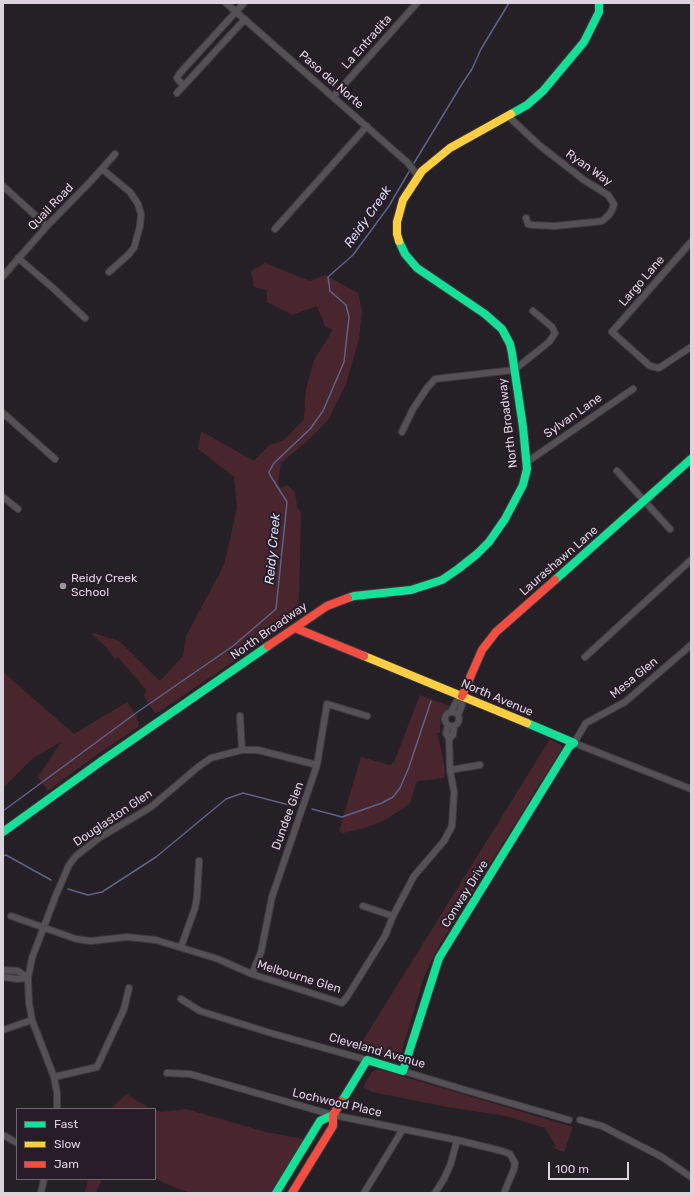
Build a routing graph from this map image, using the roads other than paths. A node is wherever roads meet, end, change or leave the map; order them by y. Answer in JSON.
{"nodes":[{"id":1,"x":226,"y":3,"type":"edge"},
{"id":2,"x":244,"y":3,"type":"edge"},
{"id":3,"x":417,"y":3,"type":"edge"},
{"id":4,"x":599,"y":3,"type":"edge"},
{"id":5,"x":236,"y":11,"type":"junction"},
{"id":6,"x":245,"y":19,"type":"junction"},
{"id":7,"x":184,"y":85,"type":"junction"},
{"id":8,"x":177,"y":93,"type":"dead end"},
{"id":9,"x":333,"y":97,"type":"junction"},
{"id":10,"x":508,"y":116,"type":"junction"},
{"id":11,"x":367,"y":126,"type":"junction"},
{"id":12,"x":115,"y":154,"type":"dead end"},
{"id":13,"x":102,"y":169,"type":"junction"},
{"id":14,"x":418,"y":176,"type":"junction"},
{"id":15,"x":3,"y":186,"type":"edge"},
{"id":16,"x":526,"y":218,"type":"dead end"},
{"id":17,"x":47,"y":226,"type":"junction"},
{"id":18,"x":275,"y":229,"type":"dead end"},
{"id":19,"x":691,"y":242,"type":"edge"},
{"id":20,"x":18,"y":258,"type":"junction"},
{"id":21,"x":109,"y":272,"type":"dead end"},
{"id":22,"x":3,"y":276,"type":"edge"},
{"id":23,"x":532,"y":311,"type":"dead end"},
{"id":24,"x":85,"y":318,"type":"dead end"},
{"id":25,"x":691,"y":347,"type":"edge"},
{"id":26,"x":514,"y":370,"type":"junction"},
{"id":27,"x":633,"y":389,"type":"dead end"},
{"id":28,"x":3,"y":413,"type":"edge"},
{"id":29,"x":402,"y":432,"type":"dead end"},
{"id":30,"x":55,"y":459,"type":"dead end"},
{"id":31,"x":691,"y":460,"type":"edge"},
{"id":32,"x":527,"y":462,"type":"junction"},
{"id":33,"x":617,"y":471,"type":"dead end"},
{"id":34,"x":3,"y":497,"type":"edge"},
{"id":35,"x":644,"y":502,"type":"junction"},
{"id":36,"x":18,"y":509,"type":"dead end"},
{"id":37,"x":670,"y":529,"type":"dead end"},
{"id":38,"x":691,"y":560,"type":"edge"},
{"id":39,"x":294,"y":628,"type":"junction"},
{"id":40,"x":691,"y":645,"type":"edge"},
{"id":41,"x":585,"y":657,"type":"dead end"},
{"id":42,"x":462,"y":696,"type":"junction"},
{"id":43,"x":451,"y":712,"type":"junction"},
{"id":44,"x":458,"y":715,"type":"junction"},
{"id":45,"x":240,"y":716,"type":"dead end"},
{"id":46,"x":367,"y":716,"type":"dead end"},
{"id":47,"x":451,"y":725,"type":"junction"},
{"id":48,"x":574,"y":743,"type":"junction"},
{"id":49,"x":242,"y":750,"type":"junction"},
{"id":50,"x":317,"y":765,"type":"junction"},
{"id":51,"x":480,"y":765,"type":"dead end"},
{"id":52,"x":450,"y":770,"type":"junction"},
{"id":53,"x":691,"y":789,"type":"edge"},
{"id":54,"x":3,"y":832,"type":"edge"},
{"id":55,"x":199,"y":861,"type":"dead end"},
{"id":56,"x":363,"y":906,"type":"dead end"},
{"id":57,"x":11,"y":916,"type":"dead end"},
{"id":58,"x":393,"y":916,"type":"junction"},
{"id":59,"x":43,"y":927,"type":"junction"},
{"id":60,"x":182,"y":947,"type":"junction"},
{"id":61,"x":3,"y":970,"type":"edge"},
{"id":62,"x":252,"y":974,"type":"junction"},
{"id":63,"x":3,"y":977,"type":"edge"},
{"id":64,"x":28,"y":978,"type":"junction"},
{"id":65,"x":129,"y":988,"type":"dead end"},
{"id":66,"x":181,"y":999,"type":"dead end"},
{"id":67,"x":32,"y":1020,"type":"junction"},
{"id":68,"x":3,"y":1030,"type":"edge"},
{"id":69,"x":367,"y":1060,"type":"junction"},
{"id":70,"x":403,"y":1071,"type":"junction"},
{"id":71,"x":167,"y":1073,"type":"dead end"},
{"id":72,"x":54,"y":1077,"type":"junction"},
{"id":73,"x":57,"y":1108,"type":"edge"},
{"id":74,"x":333,"y":1116,"type":"junction"},
{"id":75,"x":569,"y":1120,"type":"dead end"},
{"id":76,"x":580,"y":1120,"type":"dead end"},
{"id":77,"x":403,"y":1129,"type":"junction"},
{"id":78,"x":5,"y":1136,"type":"dead end"},
{"id":79,"x":457,"y":1140,"type":"junction"},
{"id":80,"x":16,"y":1142,"type":"edge"},
{"id":81,"x":691,"y":1177,"type":"edge"},
{"id":82,"x":44,"y":1180,"type":"edge"},
{"id":83,"x":41,"y":1193,"type":"edge"},
{"id":84,"x":276,"y":1193,"type":"edge"},
{"id":85,"x":292,"y":1193,"type":"edge"},
{"id":86,"x":364,"y":1193,"type":"edge"},
{"id":87,"x":435,"y":1193,"type":"edge"},
{"id":88,"x":504,"y":1193,"type":"edge"}],
"edges":[{"from":1,"to":5,"type":"street","name":"Paso del Norte"},
{"from":2,"to":5,"type":"street"},
{"from":3,"to":9,"type":"street","name":"La Entradita"},
{"from":4,"to":10,"type":"street","name":"North Broadway"},
{"from":5,"to":6,"type":"street","name":"Paso del Norte"},
{"from":5,"to":7,"type":"street"},
{"from":6,"to":7,"type":"street"},
{"from":6,"to":9,"type":"street","name":"Paso del Norte"},
{"from":7,"to":8,"type":"street"},
{"from":9,"to":11,"type":"street","name":"Paso del Norte"},
{"from":10,"to":14,"type":"street","name":"North Broadway"},
{"from":10,"to":16,"type":"street","name":"Ryan Way"},
{"from":11,"to":14,"type":"street","name":"Paso del Norte"},
{"from":11,"to":18,"type":"street"},
{"from":12,"to":13,"type":"street","name":"Quail Road"},
{"from":13,"to":17,"type":"street","name":"Quail Road"},
{"from":13,"to":21,"type":"street"},
{"from":14,"to":26,"type":"street","name":"North Broadway"},
{"from":15,"to":17,"type":"street"},
{"from":17,"to":20,"type":"street","name":"Quail Road"},
{"from":19,"to":25,"type":"street","name":"Largo Lane"},
{"from":20,"to":22,"type":"street","name":"Quail Road"},
{"from":20,"to":24,"type":"street"},
{"from":23,"to":26,"type":"street"},
{"from":26,"to":29,"type":"street"},
{"from":26,"to":32,"type":"street","name":"North Broadway"},
{"from":27,"to":32,"type":"street","name":"Sylvan Lane"},
{"from":28,"to":30,"type":"street"},
{"from":31,"to":35,"type":"street","name":"Laurashawn Lane"},
{"from":32,"to":39,"type":"street","name":"North Broadway"},
{"from":33,"to":35,"type":"street"},
{"from":34,"to":36,"type":"street"},
{"from":35,"to":37,"type":"street"},
{"from":35,"to":42,"type":"street","name":"Laurashawn Lane"},
{"from":38,"to":41,"type":"street"},
{"from":39,"to":42,"type":"street","name":"North Avenue"},
{"from":39,"to":54,"type":"street","name":"North Broadway"},
{"from":40,"to":48,"type":"street","name":"Mesa Glen"},
{"from":42,"to":43,"type":"street","name":"Melbourne Glen"},
{"from":42,"to":44,"type":"street","name":"Melbourne Glen"},
{"from":42,"to":48,"type":"street","name":"North Avenue"},
{"from":43,"to":44,"type":"street"},
{"from":43,"to":47,"type":"street","name":"Melbourne Glen"},
{"from":44,"to":47,"type":"street","name":"Melbourne Glen"},
{"from":45,"to":49,"type":"street"},
{"from":46,"to":50,"type":"street","name":"Dundee Glen"},
{"from":47,"to":52,"type":"street","name":"Melbourne Glen"},
{"from":48,"to":53,"type":"street","name":"North Avenue"},
{"from":48,"to":70,"type":"street","name":"Conway Drive"},
{"from":49,"to":50,"type":"street","name":"Douglaston Glen"},
{"from":49,"to":59,"type":"street","name":"Douglaston Glen"},
{"from":50,"to":62,"type":"street","name":"Dundee Glen"},
{"from":51,"to":52,"type":"street"},
{"from":52,"to":58,"type":"street","name":"Melbourne Glen"},
{"from":55,"to":60,"type":"street"},
{"from":56,"to":58,"type":"street"},
{"from":57,"to":59,"type":"street","name":"Melbourne Glen"},
{"from":58,"to":62,"type":"street","name":"Melbourne Glen"},
{"from":59,"to":60,"type":"street","name":"Melbourne Glen"},
{"from":59,"to":64,"type":"street","name":"Douglaston Glen"},
{"from":60,"to":62,"type":"street","name":"Melbourne Glen"},
{"from":61,"to":64,"type":"street"},
{"from":63,"to":64,"type":"street"},
{"from":64,"to":67,"type":"street","name":"Douglaston Glen"},
{"from":65,"to":72,"type":"street"},
{"from":66,"to":69,"type":"street","name":"Cleveland Avenue"},
{"from":67,"to":68,"type":"street"},
{"from":67,"to":72,"type":"street","name":"Douglaston Glen"},
{"from":69,"to":70,"type":"street","name":"Cleveland Avenue"},
{"from":69,"to":74,"type":"street"},
{"from":70,"to":75,"type":"street","name":"Cleveland Avenue"},
{"from":71,"to":74,"type":"street","name":"Lochwood Place"},
{"from":72,"to":73,"type":"street","name":"Douglaston Glen"},
{"from":74,"to":77,"type":"street","name":"Lochwood Place"},
{"from":74,"to":84,"type":"street"},
{"from":74,"to":85,"type":"street"},
{"from":76,"to":81,"type":"street"},
{"from":77,"to":79,"type":"street","name":"Lochwood Place"},
{"from":77,"to":86,"type":"street"},
{"from":78,"to":80,"type":"street"},
{"from":79,"to":87,"type":"street"},
{"from":79,"to":88,"type":"street","name":"Lochwood Place"},
{"from":82,"to":83,"type":"street"}]}
